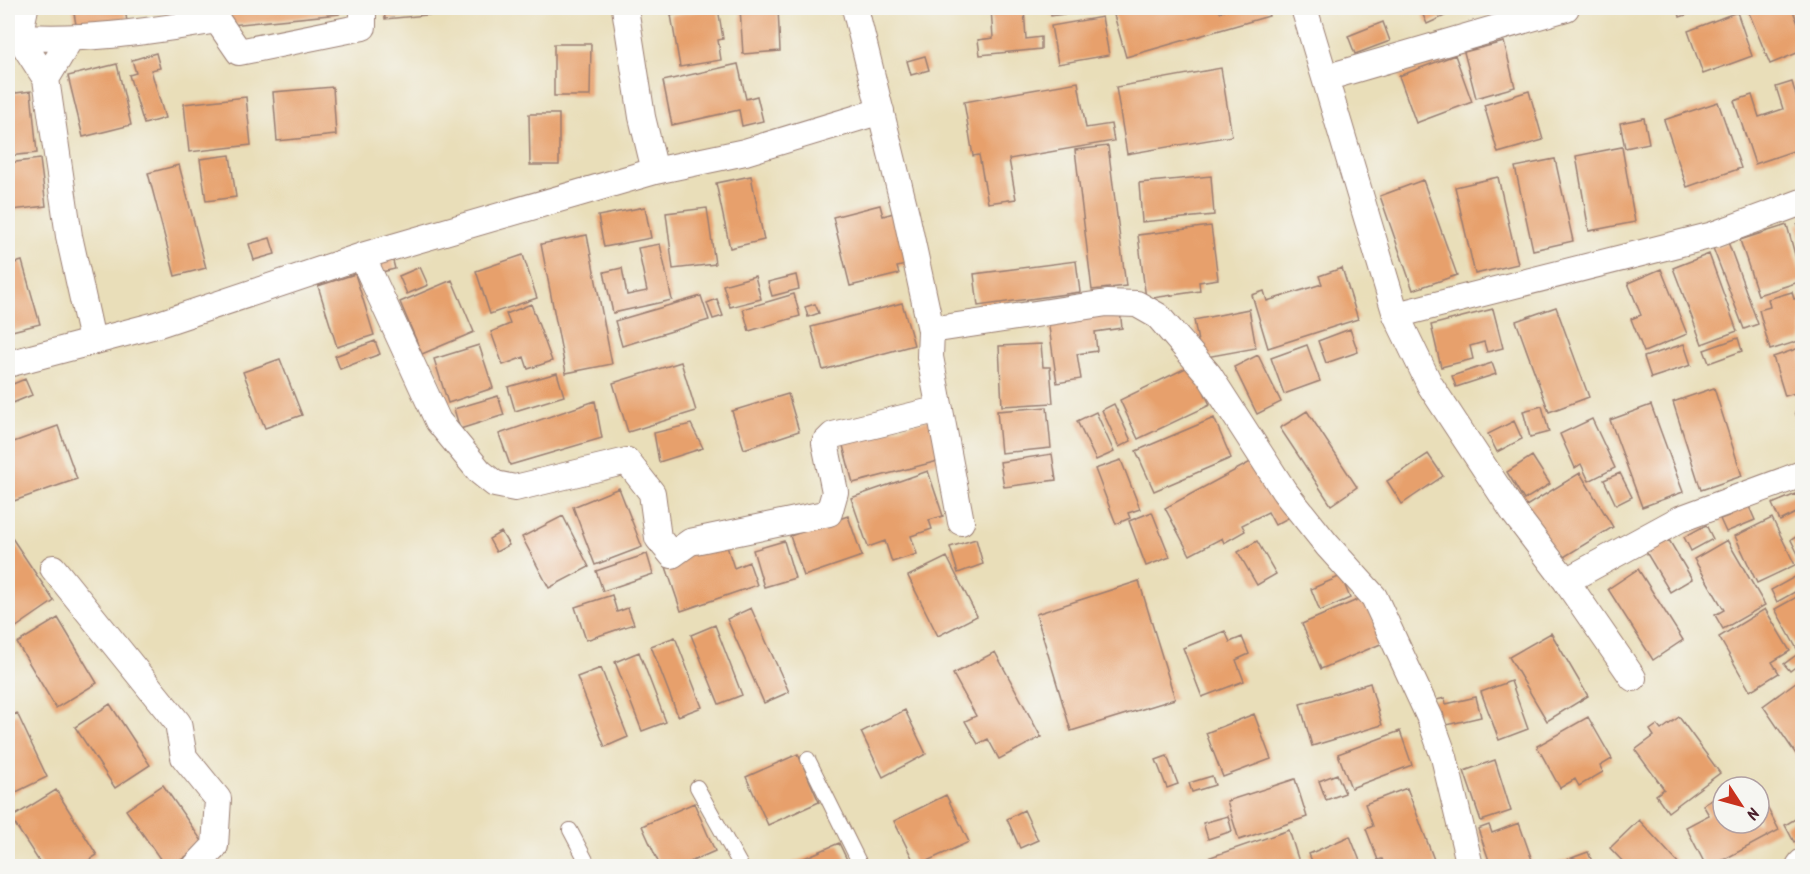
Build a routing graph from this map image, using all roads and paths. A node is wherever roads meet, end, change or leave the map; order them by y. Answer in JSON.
{"nodes":[{"id":1,"x":25,"y":8,"type":"edge"},
{"id":2,"x":363,"y":8,"type":"edge"},
{"id":3,"x":625,"y":8,"type":"edge"},
{"id":4,"x":855,"y":8,"type":"edge"},
{"id":5,"x":1304,"y":8,"type":"edge"},
{"id":6,"x":1566,"y":8,"type":"edge"},
{"id":7,"x":13,"y":36,"type":"edge"},
{"id":8,"x":70,"y":39,"type":"junction"},
{"id":9,"x":1325,"y":78,"type":"junction"},
{"id":10,"x":45,"y":79,"type":"junction"},
{"id":11,"x":881,"y":111,"type":"junction"},
{"id":12,"x":655,"y":171,"type":"junction"},
{"id":13,"x":1803,"y":202,"type":"edge"},
{"id":14,"x":362,"y":256,"type":"junction"},
{"id":15,"x":1396,"y":315,"type":"junction"},
{"id":16,"x":930,"y":330,"type":"junction"},
{"id":17,"x":92,"y":340,"type":"junction"},
{"id":18,"x":8,"y":364,"type":"edge"},
{"id":19,"x":940,"y":409,"type":"junction"},
{"id":20,"x":1803,"y":474,"type":"edge"},
{"id":21,"x":961,"y":522,"type":"dead end"},
{"id":22,"x":53,"y":568,"type":"dead end"},
{"id":23,"x":1566,"y":581,"type":"junction"},
{"id":24,"x":1633,"y":678,"type":"dead end"},
{"id":25,"x":808,"y":759,"type":"dead end"},
{"id":26,"x":697,"y":787,"type":"dead end"},
{"id":27,"x":570,"y":830,"type":"dead end"},
{"id":28,"x":1803,"y":862,"type":"edge"},
{"id":29,"x":196,"y":867,"type":"edge"},
{"id":30,"x":589,"y":867,"type":"edge"},
{"id":31,"x":741,"y":867,"type":"edge"},
{"id":32,"x":861,"y":867,"type":"edge"},
{"id":33,"x":1470,"y":867,"type":"edge"},
{"id":34,"x":1799,"y":867,"type":"edge"}],
"edges":[{"from":1,"to":7,"type":"street"},
{"from":2,"to":8,"type":"street"},
{"from":3,"to":12,"type":"street"},
{"from":4,"to":11,"type":"street"},
{"from":5,"to":9,"type":"street"},
{"from":6,"to":9,"type":"street"},
{"from":7,"to":8,"type":"street"},
{"from":7,"to":10,"type":"street"},
{"from":8,"to":10,"type":"street"},
{"from":9,"to":15,"type":"street"},
{"from":10,"to":17,"type":"street"},
{"from":11,"to":12,"type":"street"},
{"from":11,"to":16,"type":"street"},
{"from":12,"to":14,"type":"street"},
{"from":13,"to":15,"type":"street"},
{"from":14,"to":17,"type":"street"},
{"from":14,"to":19,"type":"street"},
{"from":15,"to":23,"type":"street"},
{"from":16,"to":19,"type":"street"},
{"from":16,"to":33,"type":"street"},
{"from":17,"to":18,"type":"street"},
{"from":19,"to":21,"type":"street"},
{"from":20,"to":23,"type":"street"},
{"from":22,"to":29,"type":"street"},
{"from":23,"to":24,"type":"street"},
{"from":25,"to":32,"type":"lane"},
{"from":26,"to":31,"type":"lane"},
{"from":27,"to":30,"type":"lane"},
{"from":28,"to":34,"type":"street"}]}
